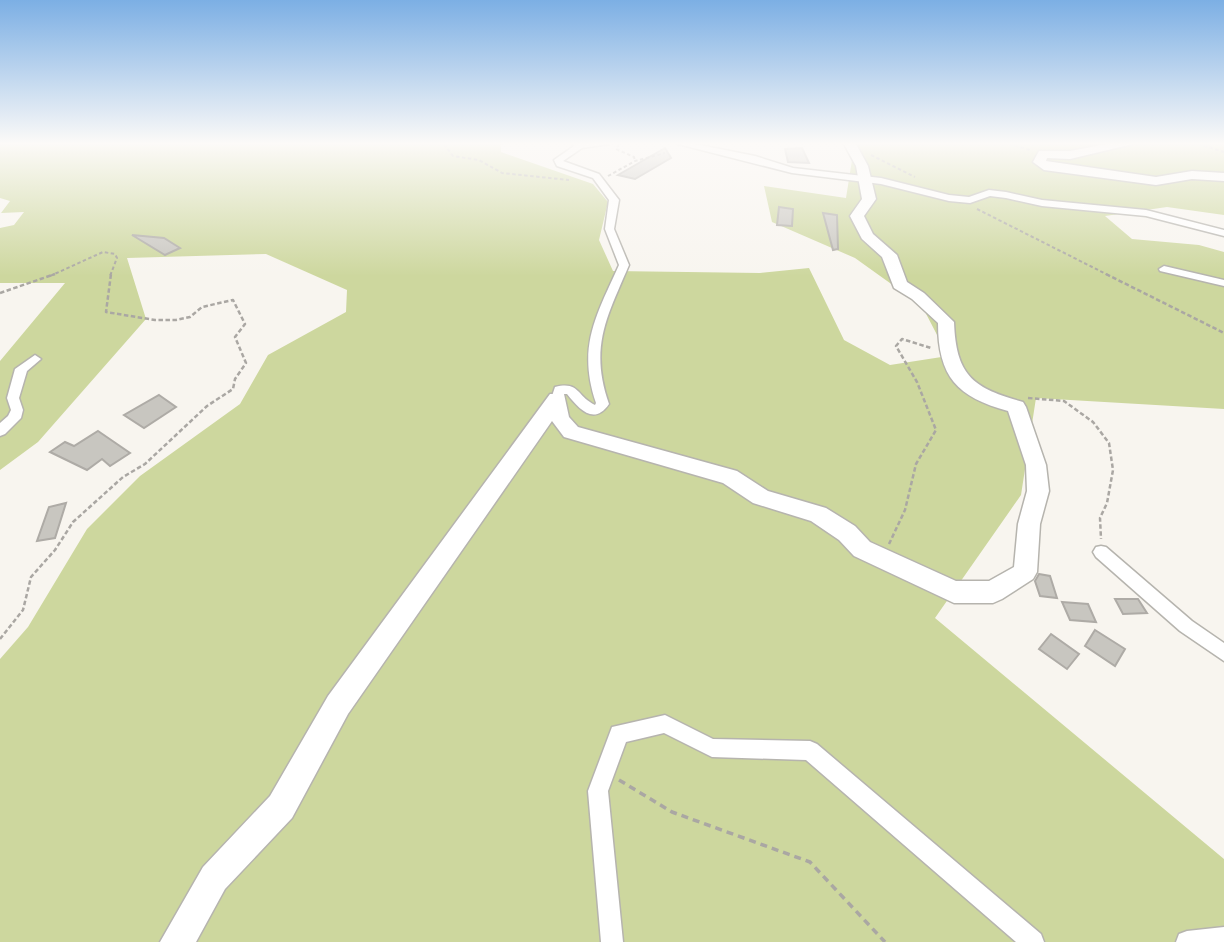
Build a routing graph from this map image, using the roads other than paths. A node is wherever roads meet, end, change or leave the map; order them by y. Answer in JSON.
{"nodes":[{"id":1,"x":603,"y":188,"type":"edge"},
{"id":2,"x":868,"y":188,"type":"edge"},
{"id":3,"x":910,"y":188,"type":"edge"},
{"id":4,"x":1224,"y":233,"type":"edge"},
{"id":5,"x":1164,"y":269,"type":"dead end"},
{"id":6,"x":1224,"y":283,"type":"edge"},
{"id":7,"x":35,"y":359,"type":"dead end"},
{"id":8,"x":557,"y":399,"type":"junction"},
{"id":9,"x":0,"y":431,"type":"edge"},
{"id":10,"x":1101,"y":552,"type":"road end"},
{"id":11,"x":1224,"y":653,"type":"edge"},
{"id":12,"x":1224,"y":938,"type":"edge"},
{"id":13,"x":177,"y":942,"type":"edge"},
{"id":14,"x":612,"y":942,"type":"edge"},
{"id":15,"x":1032,"y":942,"type":"edge"},
{"id":16,"x":1187,"y":942,"type":"edge"}],
"edges":[{"from":1,"to":8,"type":"street"},
{"from":2,"to":8,"type":"street"},
{"from":3,"to":4,"type":"street"},
{"from":5,"to":6,"type":"street"},
{"from":7,"to":9,"type":"street"},
{"from":8,"to":13,"type":"street"},
{"from":10,"to":11,"type":"street"},
{"from":12,"to":16,"type":"street"},
{"from":14,"to":15,"type":"street"}]}
